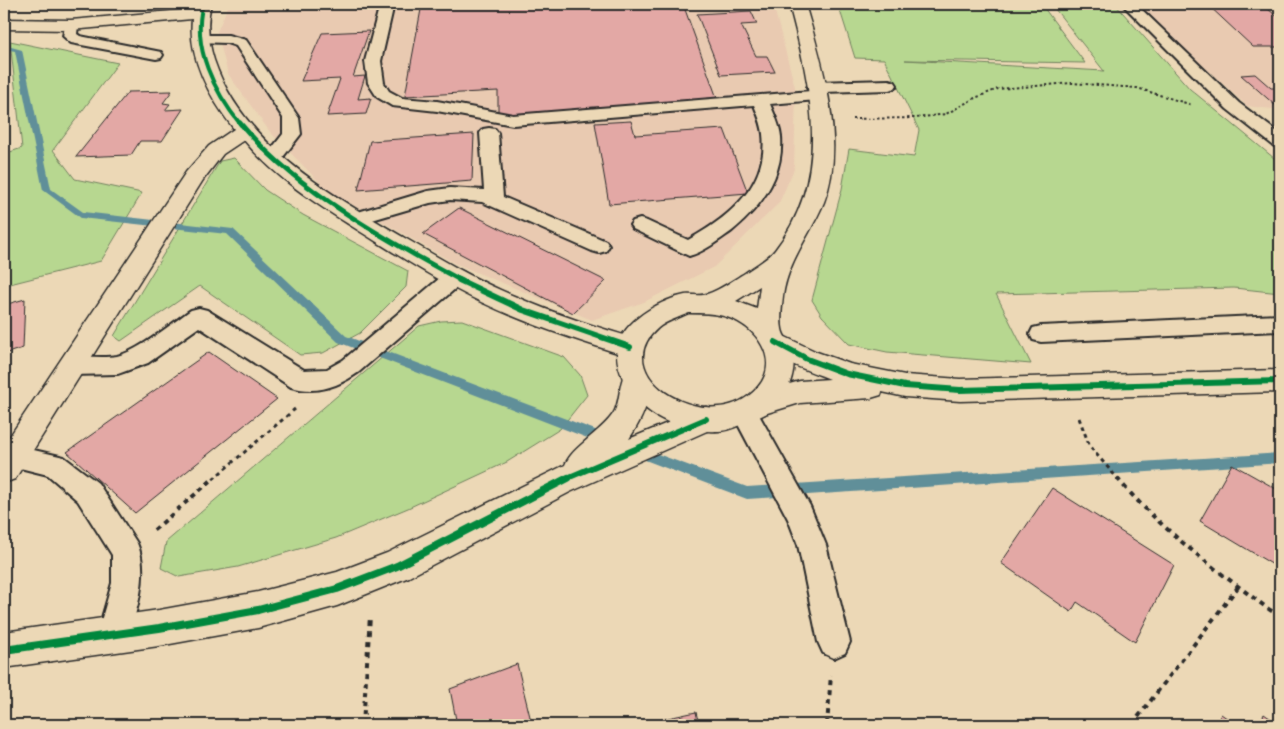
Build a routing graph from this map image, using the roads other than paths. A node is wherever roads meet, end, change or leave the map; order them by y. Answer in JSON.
{"nodes":[{"id":1,"x":387,"y":4,"type":"edge"},
{"id":2,"x":797,"y":4,"type":"edge"},
{"id":3,"x":1129,"y":4,"type":"edge"},
{"id":4,"x":202,"y":8,"type":"edge"},
{"id":5,"x":4,"y":24,"type":"edge"},
{"id":6,"x":71,"y":25,"type":"junction"},
{"id":7,"x":200,"y":39,"type":"junction"},
{"id":8,"x":156,"y":55,"type":"dead end"},
{"id":9,"x":889,"y":85,"type":"dead end"},
{"id":10,"x":816,"y":91,"type":"junction"},
{"id":11,"x":761,"y":100,"type":"junction"},
{"id":12,"x":246,"y":130,"type":"junction"},
{"id":13,"x":489,"y":133,"type":"dead end"},
{"id":14,"x":1280,"y":142,"type":"edge"},
{"id":15,"x":274,"y":157,"type":"junction"},
{"id":16,"x":494,"y":200,"type":"junction"},
{"id":17,"x":355,"y":219,"type":"junction"},
{"id":18,"x":640,"y":225,"type":"dead end"},
{"id":19,"x":599,"y":246,"type":"dead end"},
{"id":20,"x":784,"y":255,"type":"junction"},
{"id":21,"x":455,"y":276,"type":"junction"},
{"id":22,"x":709,"y":304,"type":"junction"},
{"id":23,"x":1280,"y":323,"type":"edge"},
{"id":24,"x":1041,"y":334,"type":"dead end"},
{"id":25,"x":772,"y":338,"type":"junction"},
{"id":26,"x":630,"y":347,"type":"junction"},
{"id":27,"x":71,"y":366,"type":"junction"},
{"id":28,"x":635,"y":381,"type":"junction"},
{"id":29,"x":1280,"y":381,"type":"edge"},
{"id":30,"x":906,"y":386,"type":"junction"},
{"id":31,"x":754,"y":407,"type":"junction"},
{"id":32,"x":706,"y":419,"type":"junction"},
{"id":33,"x":8,"y":463,"type":"edge"},
{"id":34,"x":559,"y":482,"type":"junction"},
{"id":35,"x":113,"y":635,"type":"junction"},
{"id":36,"x":834,"y":642,"type":"road end"},
{"id":37,"x":4,"y":650,"type":"edge"}],
"edges":[{"from":1,"to":11,"type":"lane"},
{"from":2,"to":10,"type":"street"},
{"from":3,"to":14,"type":"lane"},
{"from":4,"to":6,"type":"street"},
{"from":4,"to":7,"type":"street"},
{"from":5,"to":6,"type":"street"},
{"from":6,"to":8,"type":"lane"},
{"from":7,"to":12,"type":"street"},
{"from":7,"to":15,"type":"lane"},
{"from":9,"to":10,"type":"lane"},
{"from":10,"to":11,"type":"lane"},
{"from":10,"to":20,"type":"street"},
{"from":11,"to":18,"type":"lane"},
{"from":12,"to":15,"type":"street"},
{"from":12,"to":27,"type":"street"},
{"from":13,"to":16,"type":"lane"},
{"from":15,"to":17,"type":"street"},
{"from":16,"to":17,"type":"lane"},
{"from":16,"to":19,"type":"lane"},
{"from":17,"to":21,"type":"street"},
{"from":20,"to":22,"type":"street"},
{"from":20,"to":25,"type":"street"},
{"from":21,"to":26,"type":"street"},
{"from":21,"to":27,"type":"lane"},
{"from":22,"to":25,"type":"street"},
{"from":22,"to":26,"type":"street"},
{"from":23,"to":24,"type":"lane"},
{"from":25,"to":30,"type":"street"},
{"from":25,"to":31,"type":"street"},
{"from":26,"to":28,"type":"street"},
{"from":27,"to":33,"type":"street"},
{"from":28,"to":32,"type":"street"},
{"from":28,"to":34,"type":"street"},
{"from":29,"to":30,"type":"street"},
{"from":30,"to":31,"type":"street"},
{"from":31,"to":32,"type":"street"},
{"from":31,"to":36,"type":"lane"},
{"from":32,"to":34,"type":"street"},
{"from":33,"to":35,"type":"lane"},
{"from":34,"to":35,"type":"street"},
{"from":35,"to":37,"type":"street"}]}
